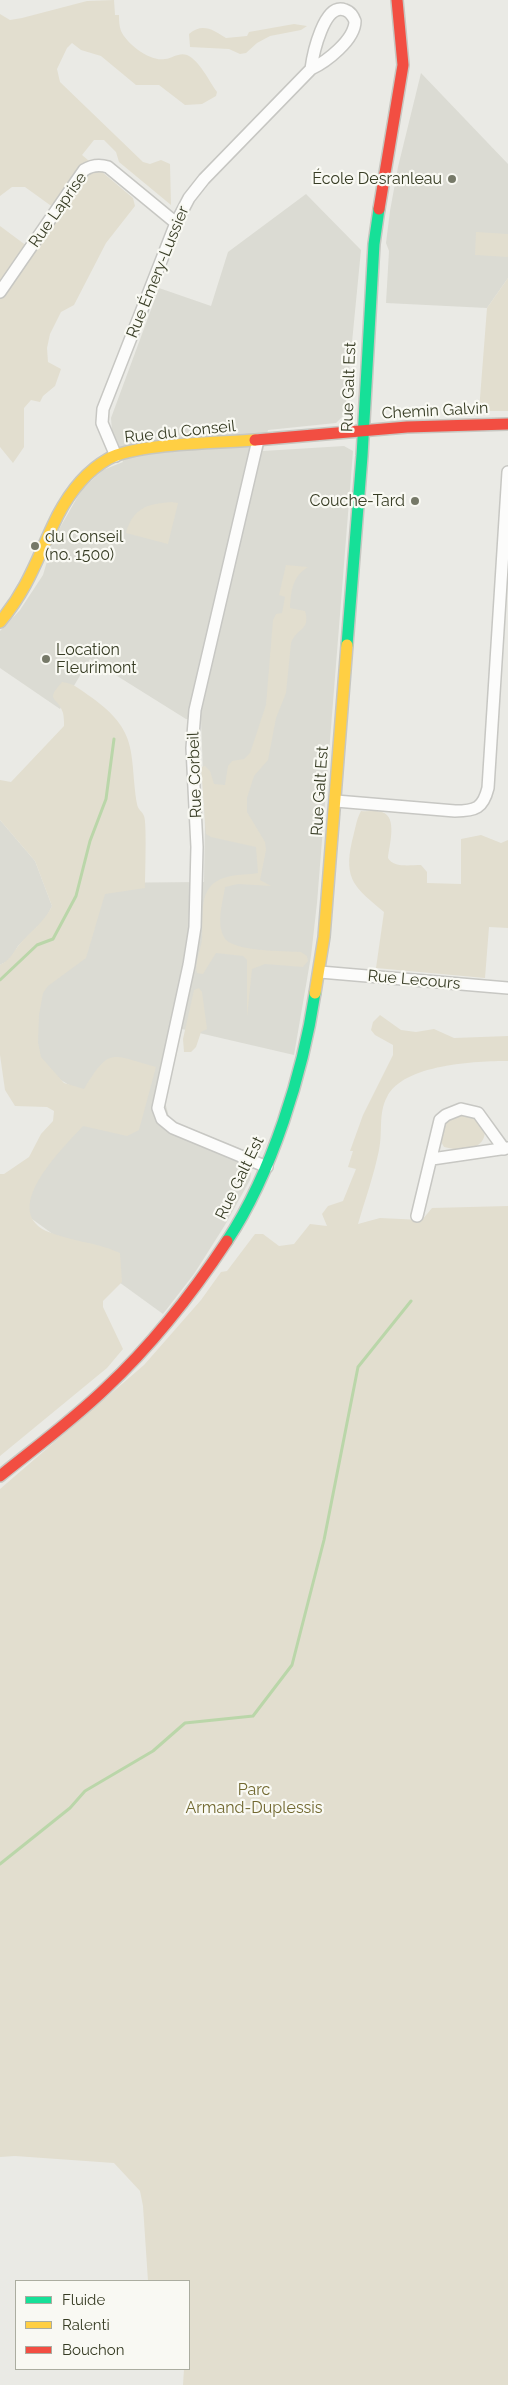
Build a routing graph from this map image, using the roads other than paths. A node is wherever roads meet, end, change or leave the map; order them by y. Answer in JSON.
{"nodes":[{"id":1,"x":398,"y":0,"type":"edge"},
{"id":2,"x":311,"y":69,"type":"junction"},
{"id":3,"x":176,"y":223,"type":"junction"},
{"id":4,"x":0,"y":292,"type":"edge"},
{"id":5,"x":508,"y":424,"type":"edge"},
{"id":6,"x":364,"y":431,"type":"junction"},
{"id":7,"x":258,"y":440,"type":"junction"},
{"id":8,"x":116,"y":456,"type":"junction"},
{"id":9,"x":508,"y":472,"type":"edge"},
{"id":10,"x":0,"y":622,"type":"edge"},
{"id":11,"x":336,"y":801,"type":"junction"},
{"id":12,"x":320,"y":972,"type":"junction"},
{"id":13,"x":508,"y":988,"type":"edge"},
{"id":14,"x":506,"y":1149,"type":"edge"},
{"id":15,"x":432,"y":1159,"type":"junction"},
{"id":16,"x":267,"y":1167,"type":"junction"},
{"id":17,"x":417,"y":1216,"type":"dead end"},
{"id":18,"x":0,"y":1476,"type":"edge"}],
"edges":[{"from":1,"to":6,"type":"street","name":"Rue Galt Est"},
{"from":2,"to":2,"type":"street","name":"Rue Émery-Lussier"},
{"from":2,"to":3,"type":"street","name":"Rue Émery-Lussier"},
{"from":3,"to":4,"type":"street","name":"Rue Laprise"},
{"from":3,"to":8,"type":"street","name":"Rue Émery-Lussier"},
{"from":5,"to":6,"type":"street","name":"Chemin Galvin"},
{"from":6,"to":7,"type":"street","name":"Rue du Conseil"},
{"from":6,"to":11,"type":"street","name":"Rue Galt Est"},
{"from":7,"to":8,"type":"street","name":"Rue du Conseil"},
{"from":7,"to":16,"type":"street","name":"Rue Corbeil"},
{"from":8,"to":10,"type":"street","name":"Rue du Conseil"},
{"from":9,"to":11,"type":"street"},
{"from":11,"to":12,"type":"street","name":"Rue Galt Est"},
{"from":12,"to":13,"type":"street","name":"Rue Lecours"},
{"from":12,"to":16,"type":"street","name":"Rue Galt Est"},
{"from":14,"to":15,"type":"street"},
{"from":14,"to":15,"type":"street"},
{"from":15,"to":17,"type":"street"},
{"from":16,"to":18,"type":"street","name":"Rue Galt Est"}]}
